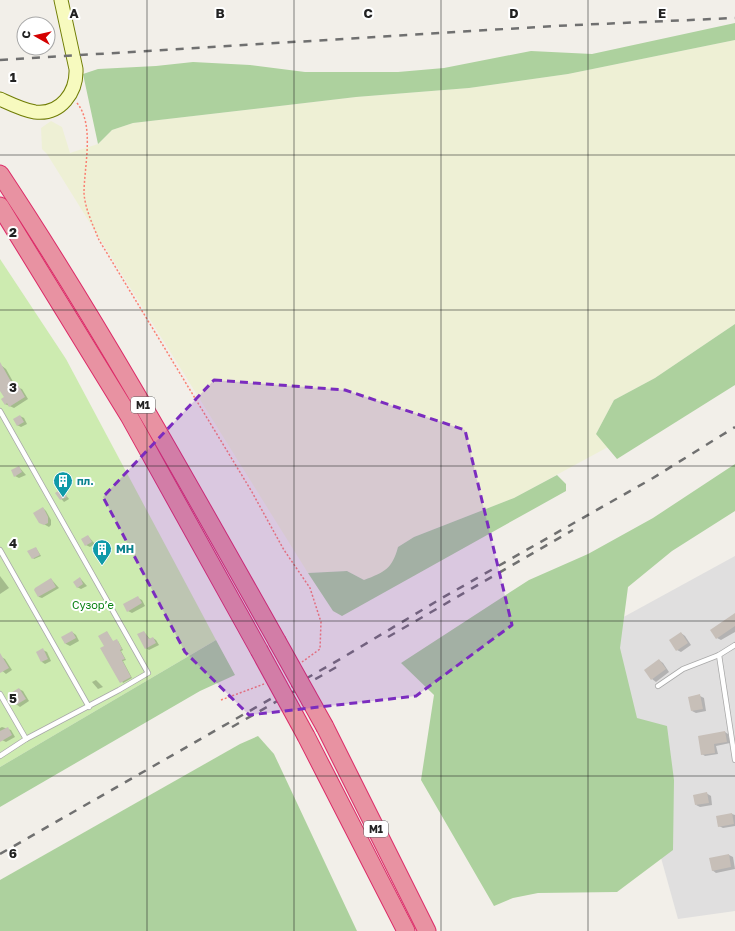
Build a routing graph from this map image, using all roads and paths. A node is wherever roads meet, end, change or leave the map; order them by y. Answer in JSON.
{"nodes":[{"id":1,"x":61,"y":0,"type":"edge"},
{"id":2,"x":71,"y":96,"type":"junction"},
{"id":3,"x":0,"y":99,"type":"edge"},
{"id":4,"x":0,"y":174,"type":"edge"},
{"id":5,"x":0,"y":206,"type":"edge"},
{"id":6,"x":0,"y":411,"type":"edge"},
{"id":7,"x":0,"y":550,"type":"edge"},
{"id":8,"x":735,"y":645,"type":"edge"},
{"id":9,"x":719,"y":656,"type":"junction"},
{"id":10,"x":299,"y":664,"type":"dead end"},
{"id":11,"x":268,"y":682,"type":"dead end"},
{"id":12,"x":658,"y":686,"type":"dead end"},
{"id":13,"x":0,"y":694,"type":"edge"},
{"id":14,"x":221,"y":700,"type":"dead end"},
{"id":15,"x":89,"y":707,"type":"junction"},
{"id":16,"x":26,"y":740,"type":"junction"},
{"id":17,"x":0,"y":756,"type":"edge"},
{"id":18,"x":735,"y":760,"type":"edge"},
{"id":19,"x":406,"y":931,"type":"edge"},
{"id":20,"x":427,"y":931,"type":"edge"}],
"edges":[{"from":1,"to":2,"type":"street"},
{"from":2,"to":3,"type":"street"},
{"from":2,"to":10,"type":"path"},
{"from":4,"to":20,"type":"highway","number":"М1","bridge":true},
{"from":5,"to":19,"type":"highway","number":"М1","bridge":true},
{"from":6,"to":15,"type":"lane"},
{"from":7,"to":15,"type":"lane"},
{"from":8,"to":9,"type":"lane"},
{"from":9,"to":12,"type":"lane"},
{"from":9,"to":18,"type":"lane"},
{"from":11,"to":14,"type":"path"},
{"from":13,"to":16,"type":"lane"},
{"from":15,"to":16,"type":"lane"},
{"from":16,"to":17,"type":"lane"}]}
